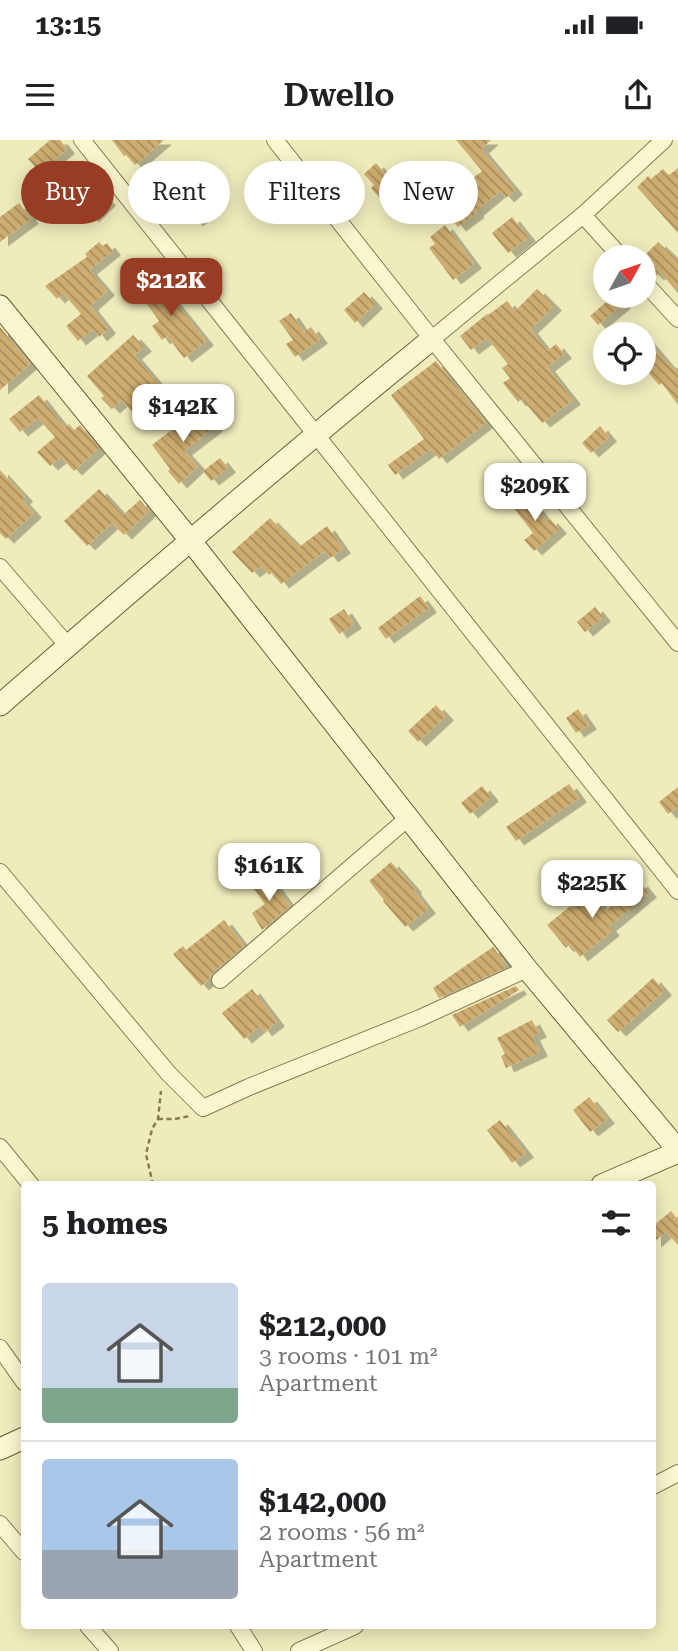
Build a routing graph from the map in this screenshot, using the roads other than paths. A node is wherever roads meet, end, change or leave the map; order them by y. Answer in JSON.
{"nodes":[{"id":1,"x":82,"y":140,"type":"edge"},
{"id":2,"x":275,"y":140,"type":"edge"},
{"id":3,"x":664,"y":140,"type":"edge"},
{"id":4,"x":583,"y":215,"type":"junction"},
{"id":5,"x":610,"y":245,"type":"edge"},
{"id":6,"x":656,"y":295,"type":"edge"},
{"id":7,"x":0,"y":306,"type":"edge"},
{"id":8,"x":678,"y":319,"type":"edge"},
{"id":9,"x":432,"y":339,"type":"junction"},
{"id":10,"x":315,"y":435,"type":"junction"},
{"id":11,"x":190,"y":540,"type":"junction"},
{"id":12,"x":0,"y":567,"type":"edge"},
{"id":13,"x":678,"y":643,"type":"edge"},
{"id":14,"x":68,"y":646,"type":"junction"},
{"id":15,"x":0,"y":705,"type":"edge"},
{"id":16,"x":408,"y":818,"type":"junction"},
{"id":17,"x":0,"y":872,"type":"edge"},
{"id":18,"x":678,"y":891,"type":"edge"},
{"id":19,"x":527,"y":969,"type":"junction"},
{"id":20,"x":220,"y":980,"type":"dead end"},
{"id":21,"x":0,"y":1147,"type":"edge"},
{"id":22,"x":678,"y":1151,"type":"edge"},
{"id":23,"x":28,"y":1181,"type":"edge"},
{"id":24,"x":612,"y":1181,"type":"edge"},
{"id":25,"x":0,"y":1348,"type":"edge"},
{"id":26,"x":21,"y":1378,"type":"edge"},
{"id":27,"x":21,"y":1439,"type":"edge"},
{"id":28,"x":0,"y":1449,"type":"edge"},
{"id":29,"x":678,"y":1473,"type":"edge"},
{"id":30,"x":656,"y":1484,"type":"edge"},
{"id":31,"x":0,"y":1524,"type":"edge"},
{"id":32,"x":21,"y":1548,"type":"edge"},
{"id":33,"x":91,"y":1629,"type":"edge"},
{"id":34,"x":240,"y":1629,"type":"edge"},
{"id":35,"x":348,"y":1629,"type":"edge"},
{"id":36,"x":110,"y":1651,"type":"edge"},
{"id":37,"x":254,"y":1651,"type":"edge"},
{"id":38,"x":299,"y":1651,"type":"edge"}],
"edges":[{"from":1,"to":10,"type":"street"},
{"from":2,"to":9,"type":"street"},
{"from":3,"to":4,"type":"street"},
{"from":4,"to":5,"type":"street"},
{"from":4,"to":9,"type":"street"},
{"from":6,"to":8,"type":"street"},
{"from":7,"to":11,"type":"street"},
{"from":9,"to":10,"type":"street"},
{"from":9,"to":13,"type":"street"},
{"from":10,"to":11,"type":"street"},
{"from":10,"to":18,"type":"street"},
{"from":11,"to":14,"type":"street"},
{"from":11,"to":16,"type":"street"},
{"from":12,"to":14,"type":"street"},
{"from":14,"to":15,"type":"street"},
{"from":16,"to":19,"type":"street"},
{"from":16,"to":20,"type":"street"},
{"from":17,"to":19,"type":"street"},
{"from":19,"to":22,"type":"street"},
{"from":21,"to":23,"type":"street"},
{"from":22,"to":24,"type":"street"},
{"from":25,"to":26,"type":"street"},
{"from":27,"to":28,"type":"street"},
{"from":29,"to":30,"type":"street"},
{"from":31,"to":32,"type":"street"},
{"from":33,"to":36,"type":"street"},
{"from":34,"to":37,"type":"street"},
{"from":35,"to":38,"type":"street"}]}
